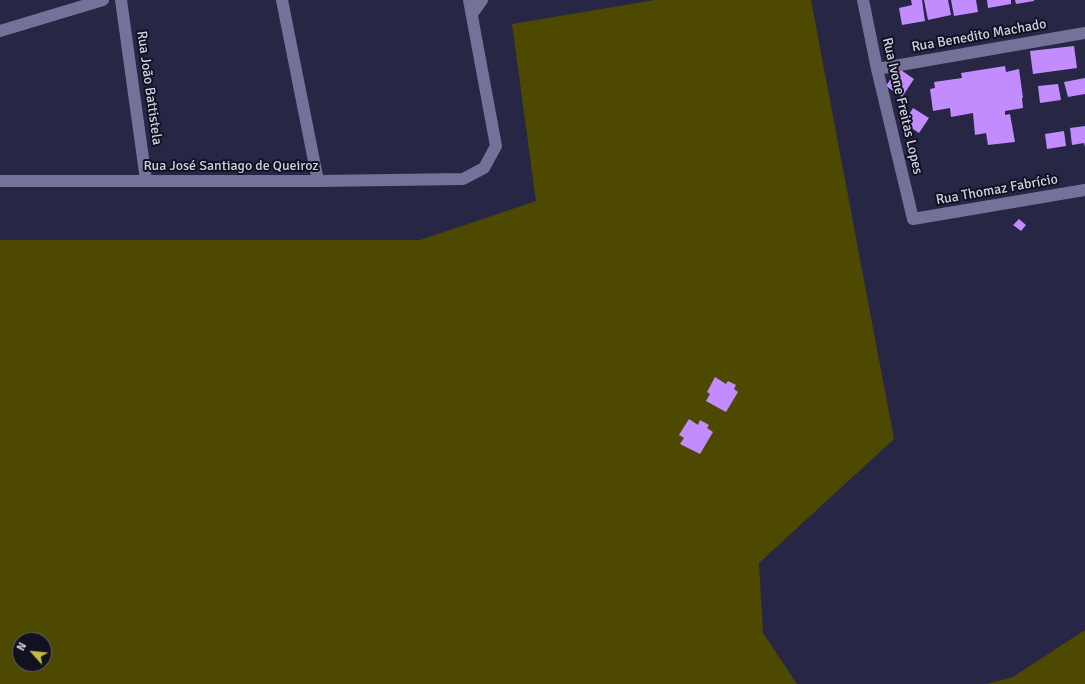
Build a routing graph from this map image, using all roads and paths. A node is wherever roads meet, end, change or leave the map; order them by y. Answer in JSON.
{"nodes":[{"id":1,"x":104,"y":0,"type":"edge"},
{"id":2,"x":121,"y":0,"type":"edge"},
{"id":3,"x":282,"y":0,"type":"edge"},
{"id":4,"x":469,"y":0,"type":"edge"},
{"id":5,"x":482,"y":0,"type":"edge"},
{"id":6,"x":864,"y":0,"type":"edge"},
{"id":7,"x":472,"y":14,"type":"junction"},
{"id":8,"x":0,"y":31,"type":"edge"},
{"id":9,"x":1085,"y":33,"type":"edge"},
{"id":10,"x":877,"y":69,"type":"junction"},
{"id":11,"x":146,"y":180,"type":"junction"},
{"id":12,"x":0,"y":181,"type":"edge"},
{"id":13,"x":318,"y":182,"type":"junction"},
{"id":14,"x":1085,"y":190,"type":"edge"},
{"id":15,"x":913,"y":219,"type":"joint"}],
"edges":[{"from":1,"to":8,"type":"street"},
{"from":2,"to":11,"type":"street","name":"Rua João Battistela"},
{"from":3,"to":13,"type":"street"},
{"from":4,"to":7,"type":"street"},
{"from":5,"to":7,"type":"street"},
{"from":6,"to":10,"type":"street","name":"Rua Ivone Freitas Lopes"},
{"from":7,"to":13,"type":"street","name":"Rua José Santiago de Queiroz"},
{"from":9,"to":10,"type":"street","name":"Rua Benedito Machado"},
{"from":10,"to":15,"type":"street","name":"Rua Ivone Freitas Lopes"},
{"from":11,"to":12,"type":"street","name":"Rua José Santiago de Queiroz"},
{"from":11,"to":13,"type":"street","name":"Rua José Santiago de Queiroz"},
{"from":14,"to":15,"type":"street","name":"Rua Thomaz Fabrício"}]}
